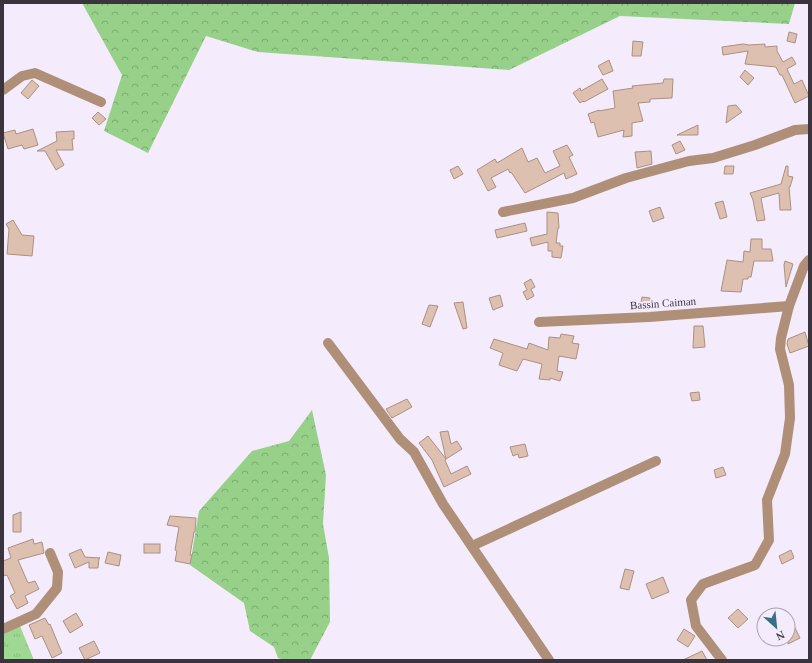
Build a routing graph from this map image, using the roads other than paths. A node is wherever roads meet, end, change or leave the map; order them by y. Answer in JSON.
{"nodes":[{"id":1,"x":3,"y":90,"type":"edge"},
{"id":2,"x":101,"y":102,"type":"dead end"},
{"id":3,"x":809,"y":130,"type":"edge"},
{"id":4,"x":503,"y":212,"type":"dead end"},
{"id":5,"x":809,"y":260,"type":"edge"},
{"id":6,"x":789,"y":306,"type":"junction"},
{"id":7,"x":539,"y":322,"type":"dead end"},
{"id":8,"x":328,"y":343,"type":"dead end"},
{"id":9,"x":656,"y":461,"type":"dead end"},
{"id":10,"x":472,"y":546,"type":"junction"},
{"id":11,"x":50,"y":553,"type":"dead end"},
{"id":12,"x":3,"y":630,"type":"edge"},
{"id":13,"x":549,"y":660,"type":"edge"},
{"id":14,"x":722,"y":660,"type":"edge"}],
"edges":[{"from":1,"to":2,"type":"street"},
{"from":3,"to":4,"type":"street"},
{"from":5,"to":6,"type":"street"},
{"from":6,"to":7,"type":"street","name":"Bassin Caiman"},
{"from":6,"to":14,"type":"street"},
{"from":8,"to":10,"type":"street"},
{"from":9,"to":10,"type":"street"},
{"from":10,"to":13,"type":"street"},
{"from":11,"to":12,"type":"street"}]}
